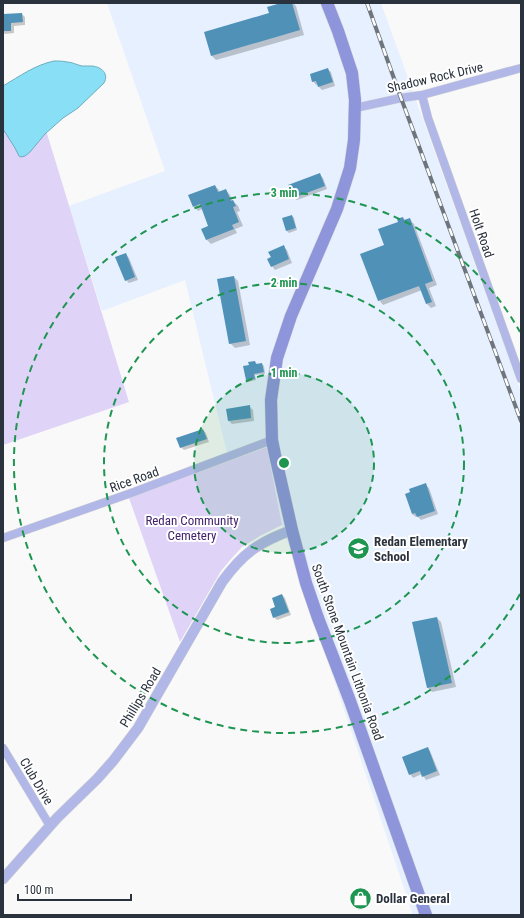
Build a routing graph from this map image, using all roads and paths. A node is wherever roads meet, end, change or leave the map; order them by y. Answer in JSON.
{"nodes":[{"id":1,"x":328,"y":3,"type":"edge"},
{"id":2,"x":521,"y":68,"type":"edge"},
{"id":3,"x":422,"y":95,"type":"junction"},
{"id":4,"x":355,"y":108,"type":"junction"},
{"id":5,"x":521,"y":379,"type":"edge"},
{"id":6,"x":272,"y":440,"type":"junction"},
{"id":7,"x":292,"y":530,"type":"junction"},
{"id":8,"x":3,"y":538,"type":"edge"},
{"id":9,"x":3,"y":748,"type":"edge"},
{"id":10,"x":50,"y":826,"type":"junction"},
{"id":11,"x":3,"y":879,"type":"edge"},
{"id":12,"x":426,"y":915,"type":"edge"}],
"edges":[{"from":1,"to":4,"type":"main road","name":"South Stone Mountain Lithonia Road"},
{"from":2,"to":3,"type":"street","name":"Shadow Rock Drive"},
{"from":3,"to":4,"type":"street","name":"Shadow Rock Drive"},
{"from":3,"to":5,"type":"street","name":"Holt Road"},
{"from":4,"to":6,"type":"main road","name":"South Stone Mountain Lithonia Road"},
{"from":6,"to":7,"type":"main road","name":"South Stone Mountain Lithonia Road"},
{"from":6,"to":8,"type":"street","name":"Rice Road"},
{"from":7,"to":10,"type":"street","name":"Phillips Road"},
{"from":7,"to":12,"type":"main road","name":"South Stone Mountain Lithonia Road"},
{"from":9,"to":10,"type":"street","name":"Club Drive"},
{"from":10,"to":11,"type":"street","name":"Phillips Road"}]}
